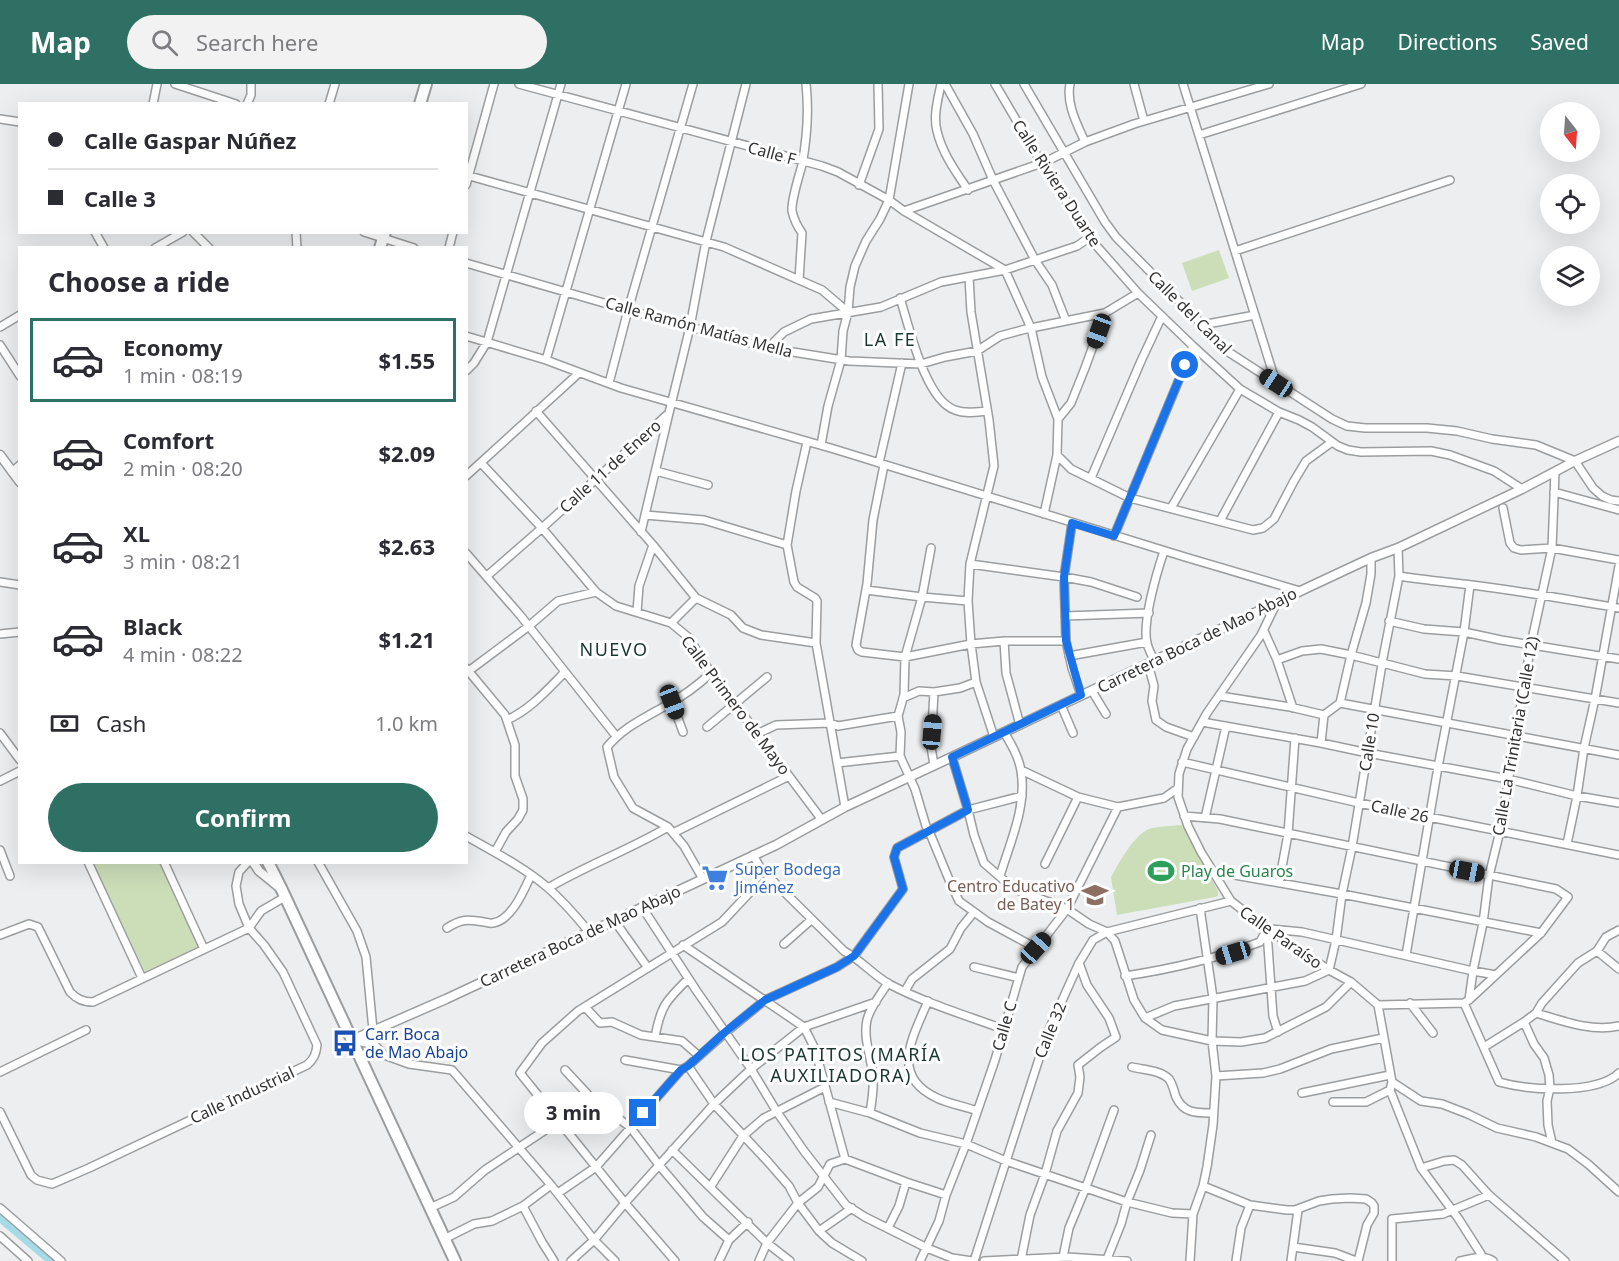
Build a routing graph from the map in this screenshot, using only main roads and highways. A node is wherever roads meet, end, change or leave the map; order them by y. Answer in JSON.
{"nodes":[{"id":1,"x":426,"y":84,"type":"edge"},
{"id":2,"x":421,"y":102,"type":"edge"},
{"id":3,"x":269,"y":864,"type":"edge"},
{"id":4,"x":454,"y":1261,"type":"edge"}],
"edges":[{"from":1,"to":2,"type":"main road"},
{"from":3,"to":4,"type":"main road"}]}
